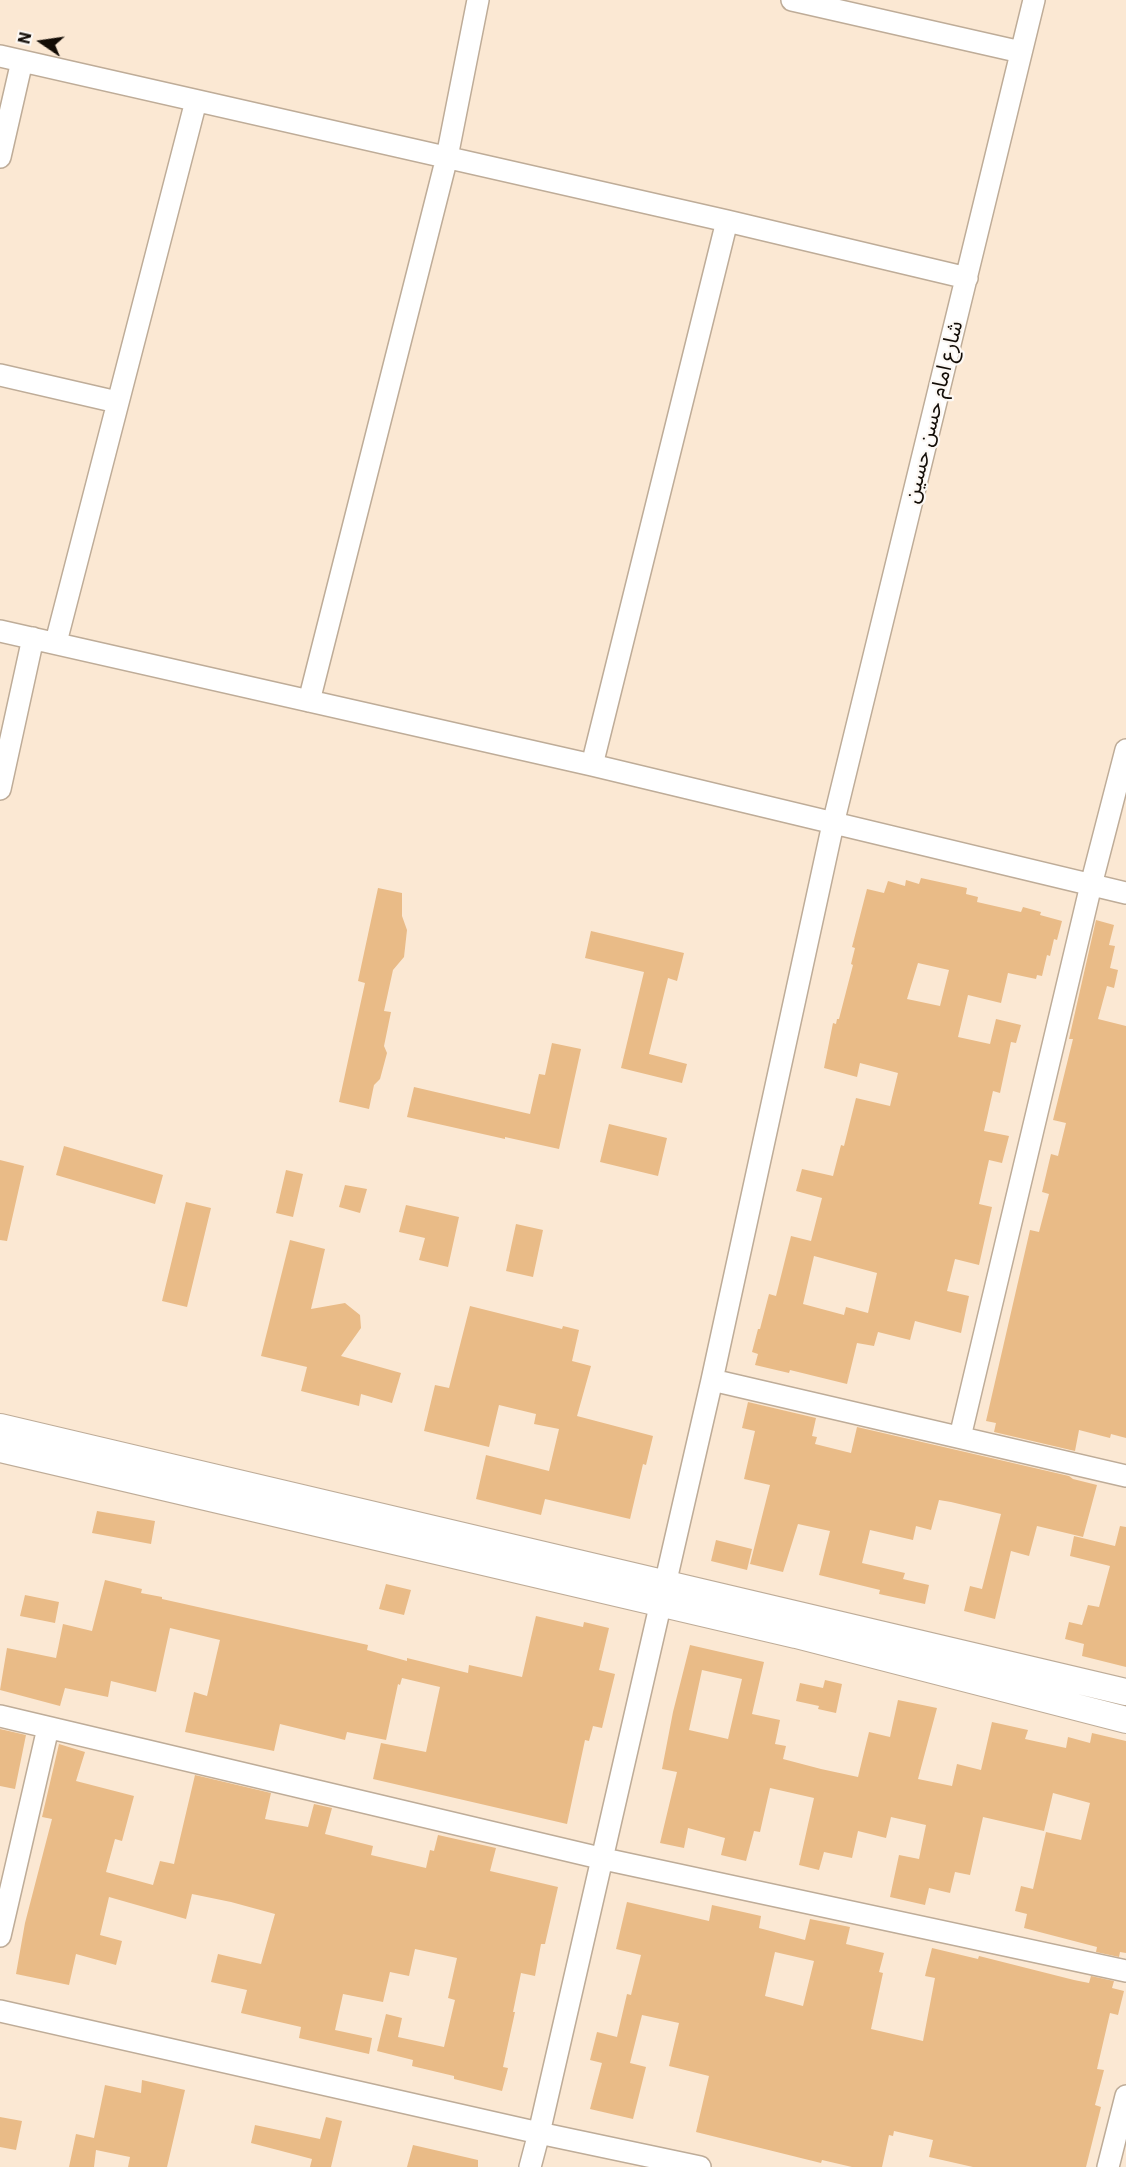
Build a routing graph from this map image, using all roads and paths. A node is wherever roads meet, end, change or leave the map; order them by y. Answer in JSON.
{"nodes":[{"id":1,"x":478,"y":0,"type":"edge"},
{"id":2,"x":792,"y":0,"type":"edge"},
{"id":3,"x":1034,"y":0,"type":"edge"},
{"id":4,"x":1021,"y":52,"type":"junction"},
{"id":5,"x":0,"y":56,"type":"edge"},
{"id":6,"x":22,"y":61,"type":"junction"},
{"id":7,"x":196,"y":101,"type":"junction"},
{"id":8,"x":0,"y":157,"type":"edge"},
{"id":9,"x":447,"y":157,"type":"junction"},
{"id":10,"x":727,"y":221,"type":"junction"},
{"id":11,"x":967,"y":278,"type":"junction"},
{"id":12,"x":0,"y":375,"type":"edge"},
{"id":13,"x":117,"y":402,"type":"junction"},
{"id":14,"x":0,"y":631,"type":"edge"},
{"id":15,"x":33,"y":638,"type":"junction"},
{"id":16,"x":56,"y":642,"type":"junction"},
{"id":17,"x":309,"y":701,"type":"junction"},
{"id":18,"x":1126,"y":750,"type":"edge"},
{"id":19,"x":592,"y":765,"type":"junction"},
{"id":20,"x":0,"y":789,"type":"edge"},
{"id":21,"x":833,"y":824,"type":"junction"},
{"id":22,"x":1091,"y":885,"type":"junction"},
{"id":23,"x":1126,"y":893,"type":"edge"},
{"id":24,"x":712,"y":1380,"type":"junction"},
{"id":25,"x":0,"y":1427,"type":"edge"},
{"id":26,"x":960,"y":1437,"type":"junction"},
{"id":27,"x":0,"y":1449,"type":"edge"},
{"id":28,"x":1126,"y":1476,"type":"edge"},
{"id":29,"x":662,"y":1594,"type":"junction"},
{"id":30,"x":1126,"y":1692,"type":"edge"},
{"id":31,"x":0,"y":1716,"type":"edge"},
{"id":32,"x":1126,"y":1720,"type":"edge"},
{"id":33,"x":48,"y":1728,"type":"junction"},
{"id":34,"x":604,"y":1860,"type":"junction"},
{"id":35,"x":0,"y":1936,"type":"edge"},
{"id":36,"x":1126,"y":1971,"type":"edge"},
{"id":37,"x":0,"y":2011,"type":"edge"},
{"id":38,"x":1126,"y":2096,"type":"edge"},
{"id":39,"x":539,"y":2133,"type":"junction"},
{"id":40,"x":530,"y":2167,"type":"edge"},
{"id":41,"x":700,"y":2167,"type":"edge"},
{"id":42,"x":1108,"y":2167,"type":"edge"}],
"edges":[{"from":1,"to":9,"type":"street"},
{"from":2,"to":4,"type":"street"},
{"from":3,"to":4,"type":"street","name":"شارع امام حسن حسين"},
{"from":4,"to":11,"type":"street","name":"شارع امام حسن حسين"},
{"from":5,"to":6,"type":"street"},
{"from":6,"to":7,"type":"street"},
{"from":6,"to":8,"type":"street"},
{"from":7,"to":9,"type":"street"},
{"from":7,"to":13,"type":"street"},
{"from":9,"to":10,"type":"street"},
{"from":9,"to":17,"type":"street"},
{"from":10,"to":11,"type":"street"},
{"from":10,"to":19,"type":"street"},
{"from":11,"to":21,"type":"street","name":"شارع امام حسن حسين"},
{"from":12,"to":13,"type":"street"},
{"from":13,"to":16,"type":"street"},
{"from":14,"to":15,"type":"street"},
{"from":15,"to":16,"type":"street"},
{"from":15,"to":20,"type":"street"},
{"from":16,"to":17,"type":"street"},
{"from":17,"to":19,"type":"street"},
{"from":18,"to":22,"type":"street"},
{"from":19,"to":21,"type":"street"},
{"from":21,"to":22,"type":"street"},
{"from":21,"to":24,"type":"street","name":"شارع امام حسن حسين"},
{"from":22,"to":23,"type":"street"},
{"from":22,"to":26,"type":"street"},
{"from":24,"to":26,"type":"street"},
{"from":24,"to":29,"type":"street","name":"شارع امام حسن حسين"},
{"from":25,"to":29,"type":"street"},
{"from":26,"to":28,"type":"street"},
{"from":27,"to":29,"type":"street"},
{"from":29,"to":30,"type":"street"},
{"from":29,"to":32,"type":"street"},
{"from":29,"to":34,"type":"street","name":"شارع امام حسن حسين"},
{"from":31,"to":33,"type":"street"},
{"from":33,"to":34,"type":"street"},
{"from":33,"to":35,"type":"street"},
{"from":34,"to":36,"type":"street"},
{"from":34,"to":39,"type":"street","name":"شارع امام حسن حسين"},
{"from":37,"to":39,"type":"street"},
{"from":38,"to":42,"type":"street"},
{"from":39,"to":40,"type":"street","name":"شارع امام حسن حسين"},
{"from":39,"to":41,"type":"street"}]}
